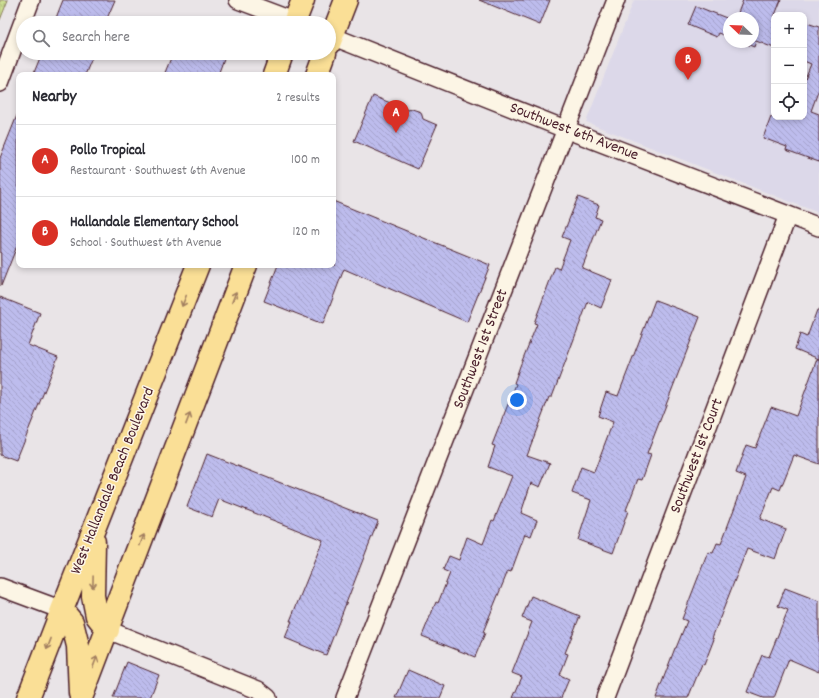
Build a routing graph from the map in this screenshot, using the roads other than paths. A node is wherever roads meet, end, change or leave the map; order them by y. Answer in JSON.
{"nodes":[{"id":1,"x":31,"y":0,"type":"edge"},
{"id":2,"x":238,"y":0,"type":"edge"},
{"id":3,"x":303,"y":0,"type":"edge"},
{"id":4,"x":346,"y":0,"type":"edge"},
{"id":5,"x":616,"y":0,"type":"edge"},
{"id":6,"x":25,"y":16,"type":"edge"},
{"id":7,"x":280,"y":16,"type":"edge"},
{"id":8,"x":298,"y":16,"type":"edge"},
{"id":9,"x":336,"y":25,"type":"edge"},
{"id":10,"x":16,"y":40,"type":"edge"},
{"id":11,"x":336,"y":45,"type":"edge"},
{"id":12,"x":279,"y":60,"type":"edge"},
{"id":13,"x":322,"y":60,"type":"edge"},
{"id":14,"x":275,"y":72,"type":"edge"},
{"id":15,"x":318,"y":72,"type":"edge"},
{"id":16,"x":0,"y":83,"type":"edge"},
{"id":17,"x":565,"y":129,"type":"junction"},
{"id":18,"x":788,"y":215,"type":"junction"},
{"id":19,"x":819,"y":227,"type":"edge"},
{"id":20,"x":197,"y":268,"type":"edge"},
{"id":21,"x":245,"y":268,"type":"edge"},
{"id":22,"x":94,"y":529,"type":"junction"},
{"id":23,"x":0,"y":587,"type":"edge"},
{"id":24,"x":62,"y":610,"type":"junction"},
{"id":25,"x":108,"y":630,"type":"junction"},
{"id":26,"x":28,"y":698,"type":"edge"},
{"id":27,"x":81,"y":698,"type":"edge"},
{"id":28,"x":268,"y":698,"type":"edge"},
{"id":29,"x":346,"y":698,"type":"edge"},
{"id":30,"x":605,"y":698,"type":"edge"}],
"edges":[{"from":1,"to":6,"type":"street"},
{"from":2,"to":7,"type":"street"},
{"from":3,"to":8,"type":"main road"},
{"from":4,"to":9,"type":"main road"},
{"from":5,"to":17,"type":"street","name":"Southwest 1st Street"},
{"from":10,"to":16,"type":"street"},
{"from":11,"to":17,"type":"street","name":"Southwest 6th Avenue"},
{"from":12,"to":14,"type":"main road"},
{"from":13,"to":15,"type":"main road"},
{"from":17,"to":18,"type":"street","name":"Southwest 6th Avenue"},
{"from":17,"to":29,"type":"street","name":"Southwest 1st Street"},
{"from":18,"to":19,"type":"street","name":"Southwest 6th Avenue"},
{"from":18,"to":30,"type":"street","name":"Southwest 1st Court"},
{"from":20,"to":22,"type":"main road","name":"West Hallandale Beach Boulevard","one_way":true},
{"from":25,"to":21,"type":"main road","one_way":true},
{"from":22,"to":24,"type":"main road","name":"West Hallandale Beach Boulevard"},
{"from":22,"to":25,"type":"main road","one_way":true},
{"from":23,"to":24,"type":"street"},
{"from":24,"to":26,"type":"main road","name":"West Hallandale Beach Boulevard","one_way":true},
{"from":24,"to":27,"type":"main road"},
{"from":27,"to":25,"type":"main road","one_way":true},
{"from":25,"to":28,"type":"street"}]}
